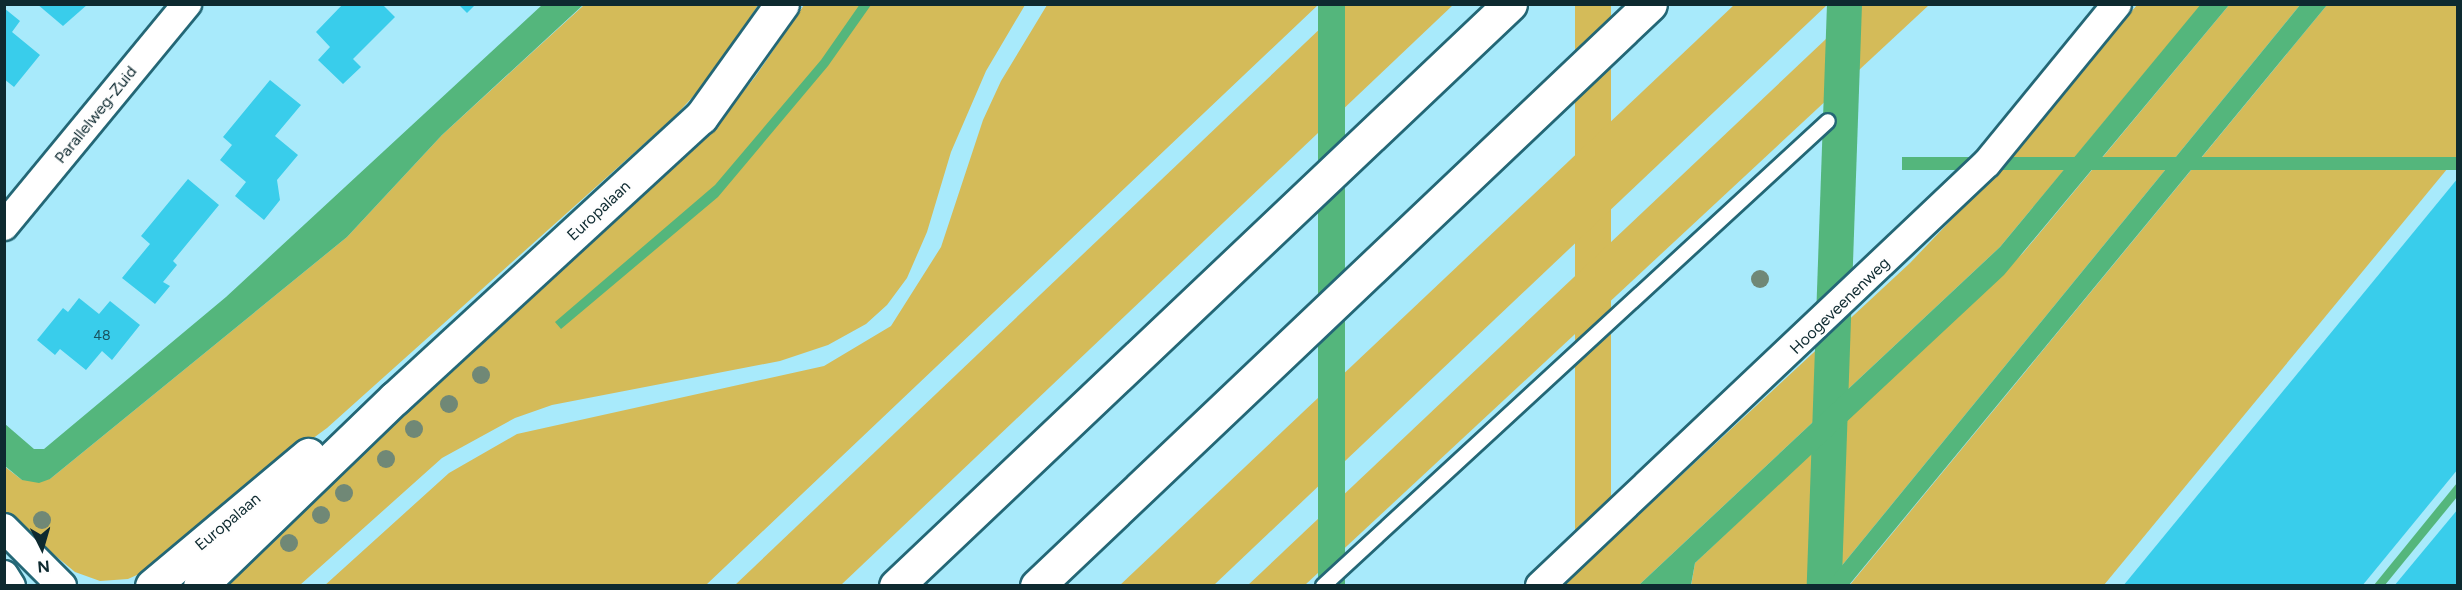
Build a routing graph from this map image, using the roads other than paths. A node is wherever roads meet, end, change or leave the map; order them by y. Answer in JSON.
{"nodes":[{"id":1,"x":187,"y":4,"type":"edge"},
{"id":2,"x":782,"y":4,"type":"edge"},
{"id":3,"x":1510,"y":4,"type":"edge"},
{"id":4,"x":1650,"y":4,"type":"edge"},
{"id":5,"x":2117,"y":4,"type":"edge"},
{"id":6,"x":1828,"y":121,"type":"dead end"},
{"id":7,"x":4,"y":226,"type":"edge"},
{"id":8,"x":394,"y":398,"type":"junction"},
{"id":9,"x":4,"y":528,"type":"edge"},
{"id":10,"x":4,"y":575,"type":"edge"},
{"id":11,"x":11,"y":585,"type":"edge"},
{"id":12,"x":62,"y":585,"type":"edge"},
{"id":13,"x":152,"y":585,"type":"edge"},
{"id":14,"x":200,"y":585,"type":"edge"},
{"id":15,"x":896,"y":585,"type":"edge"},
{"id":16,"x":1037,"y":585,"type":"edge"},
{"id":17,"x":1323,"y":585,"type":"edge"},
{"id":18,"x":1540,"y":585,"type":"edge"}],
"edges":[{"from":1,"to":7,"type":"street","name":"Parallelweg-Zuid"},
{"from":2,"to":8,"type":"main road","name":"Europalaan"},
{"from":3,"to":15,"type":"main road"},
{"from":4,"to":16,"type":"main road"},
{"from":5,"to":18,"type":"street","name":"Hoogeveenenweg"},
{"from":6,"to":17,"type":"lane"},
{"from":8,"to":13,"type":"main road","name":"Europalaan"},
{"from":8,"to":14,"type":"main road","name":"Europalaan"},
{"from":9,"to":12,"type":"street"},
{"from":10,"to":11,"type":"street"}]}
